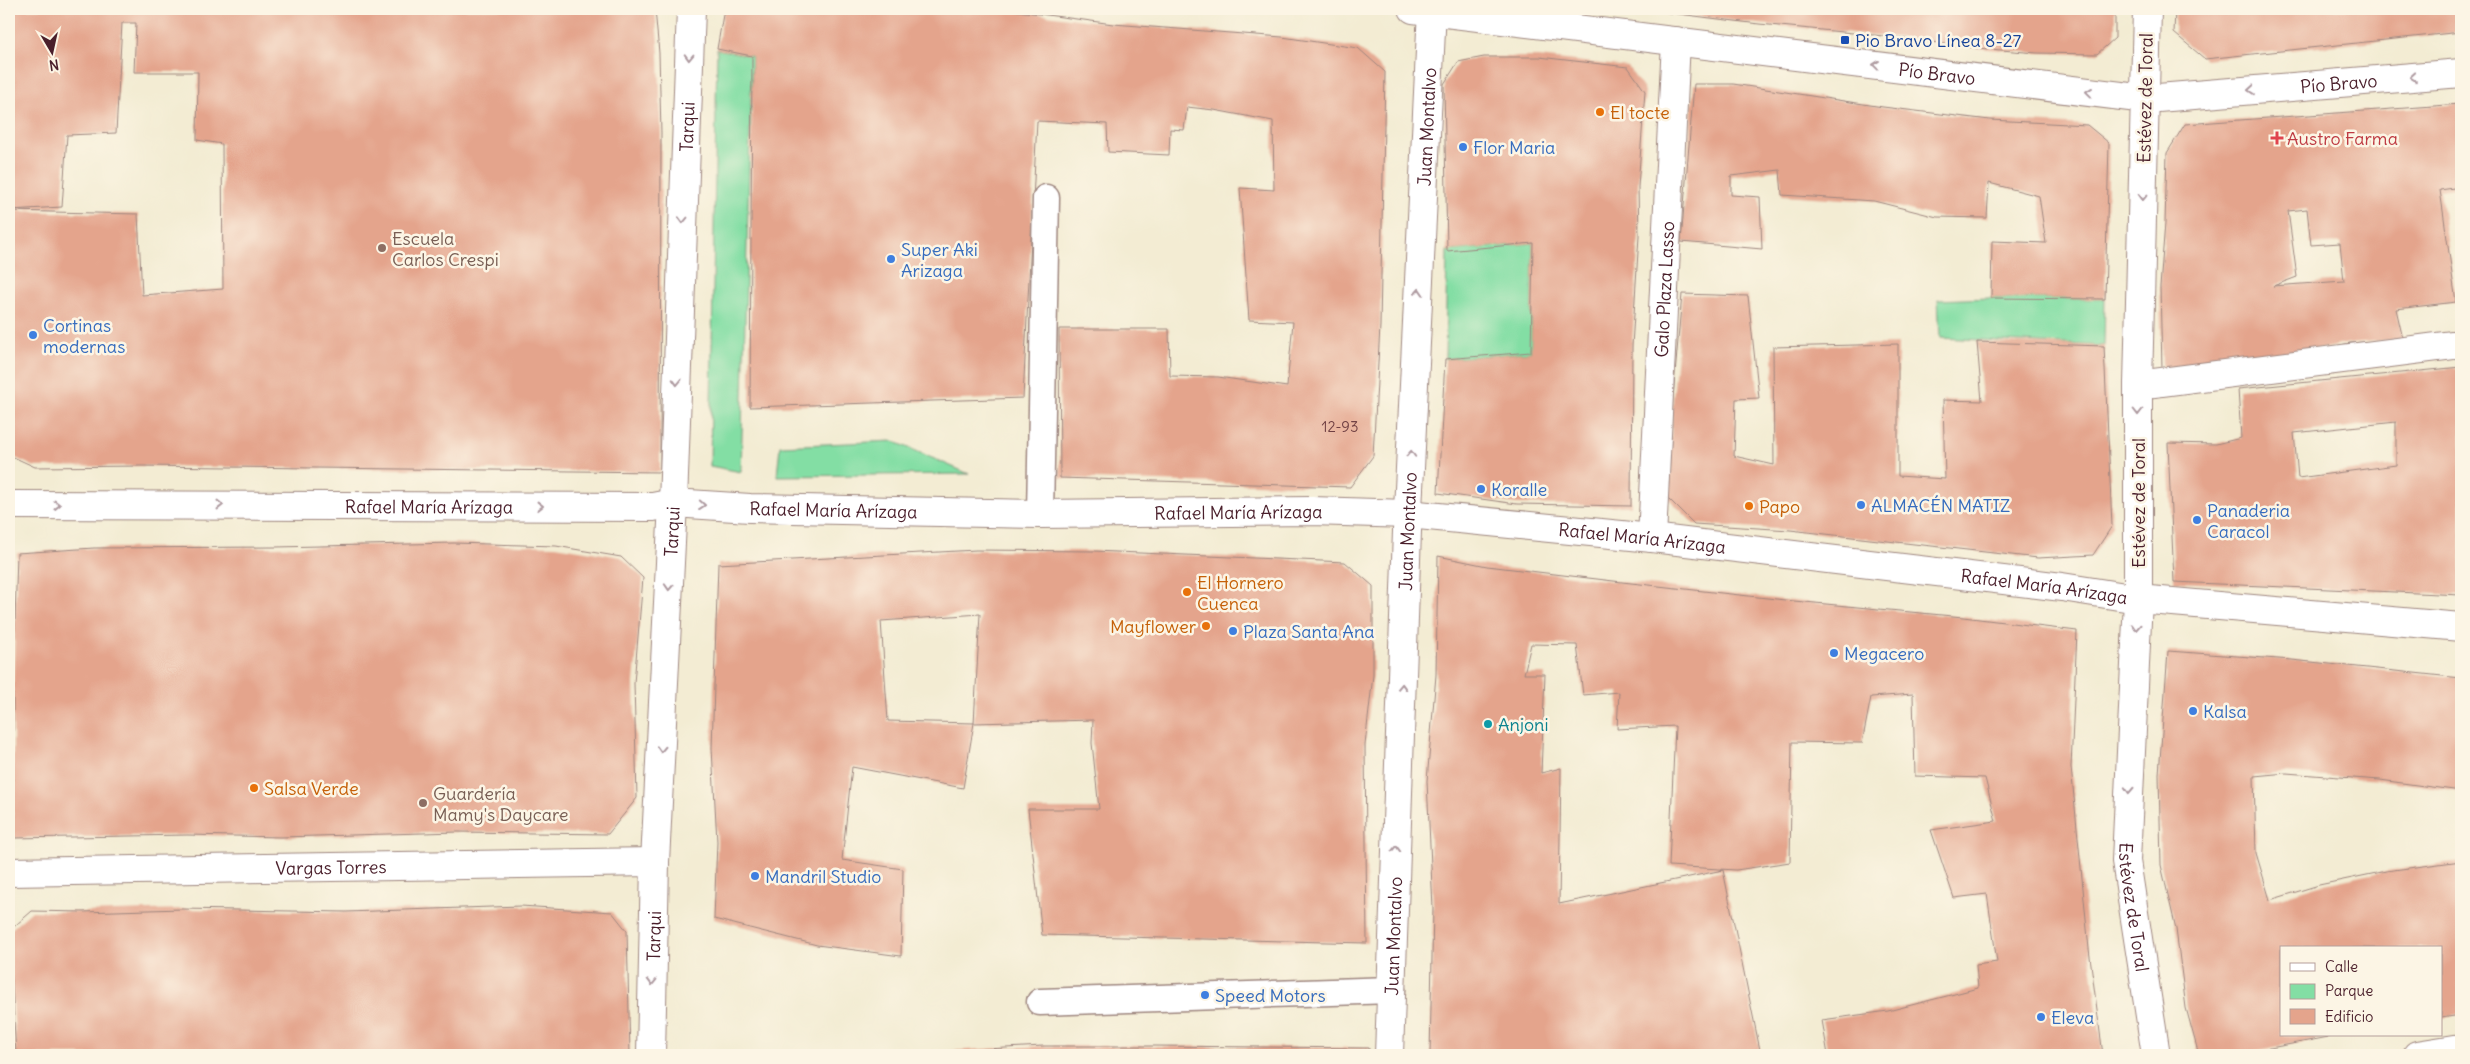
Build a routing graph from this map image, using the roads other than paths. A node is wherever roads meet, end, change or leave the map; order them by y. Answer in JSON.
{"nodes":[{"id":1,"x":691,"y":9,"type":"edge"},
{"id":2,"x":1425,"y":9,"type":"edge"},
{"id":3,"x":2147,"y":9,"type":"edge"},
{"id":4,"x":1676,"y":41,"type":"junction"},
{"id":5,"x":2461,"y":73,"type":"edge"},
{"id":6,"x":2146,"y":99,"type":"junction"},
{"id":7,"x":1046,"y":198,"type":"dead end"},
{"id":8,"x":2453,"y":345,"type":"dead end"},
{"id":9,"x":2138,"y":385,"type":"junction"},
{"id":10,"x":673,"y":503,"type":"junction"},
{"id":11,"x":9,"y":505,"type":"edge"},
{"id":12,"x":1040,"y":514,"type":"junction"},
{"id":13,"x":1408,"y":514,"type":"junction"},
{"id":14,"x":1652,"y":538,"type":"junction"},
{"id":15,"x":2138,"y":599,"type":"junction"},
{"id":16,"x":2461,"y":627,"type":"edge"},
{"id":17,"x":655,"y":862,"type":"junction"},
{"id":18,"x":9,"y":872,"type":"edge"},
{"id":19,"x":1392,"y":990,"type":"junction"},
{"id":20,"x":1040,"y":1002,"type":"dead end"},
{"id":21,"x":2461,"y":1048,"type":"edge"},
{"id":22,"x":650,"y":1055,"type":"edge"},
{"id":23,"x":1389,"y":1055,"type":"edge"},
{"id":24,"x":2156,"y":1055,"type":"edge"},
{"id":25,"x":2417,"y":1055,"type":"edge"}],
"edges":[{"from":1,"to":10,"type":"street","name":"Tarqui","one_way":true},
{"from":2,"to":4,"type":"street","name":"Pío Bravo"},
{"from":13,"to":2,"type":"street","name":"Juan Montalvo","one_way":true},
{"from":3,"to":6,"type":"street","name":"Estévez de Toral"},
{"from":6,"to":4,"type":"street","name":"Pío Bravo","one_way":true},
{"from":4,"to":14,"type":"street","name":"Galo Plaza Lasso"},
{"from":5,"to":6,"type":"street","name":"Pío Bravo","one_way":true},
{"from":6,"to":9,"type":"street","name":"Estévez de Toral","one_way":true},
{"from":7,"to":12,"type":"lane"},
{"from":8,"to":9,"type":"street"},
{"from":9,"to":15,"type":"street","name":"Estévez de Toral","one_way":true},
{"from":11,"to":10,"type":"street","name":"Rafael María Arízaga","one_way":true},
{"from":10,"to":12,"type":"street","name":"Rafael María Arízaga","one_way":true},
{"from":10,"to":17,"type":"street","name":"Tarqui","one_way":true},
{"from":12,"to":13,"type":"street","name":"Rafael María Arízaga"},
{"from":13,"to":14,"type":"street","name":"Rafael María Arízaga"},
{"from":19,"to":13,"type":"street","name":"Juan Montalvo","one_way":true},
{"from":14,"to":15,"type":"street","name":"Rafael María Arízaga"},
{"from":15,"to":16,"type":"street","name":"Rafael María Arízaga"},
{"from":15,"to":24,"type":"street","name":"Estévez de Toral","one_way":true},
{"from":17,"to":18,"type":"street","name":"Vargas Torres"},
{"from":17,"to":22,"type":"street","name":"Tarqui","one_way":true},
{"from":19,"to":20,"type":"lane"},
{"from":19,"to":23,"type":"street","name":"Juan Montalvo"},
{"from":21,"to":25,"type":"street"}]}
